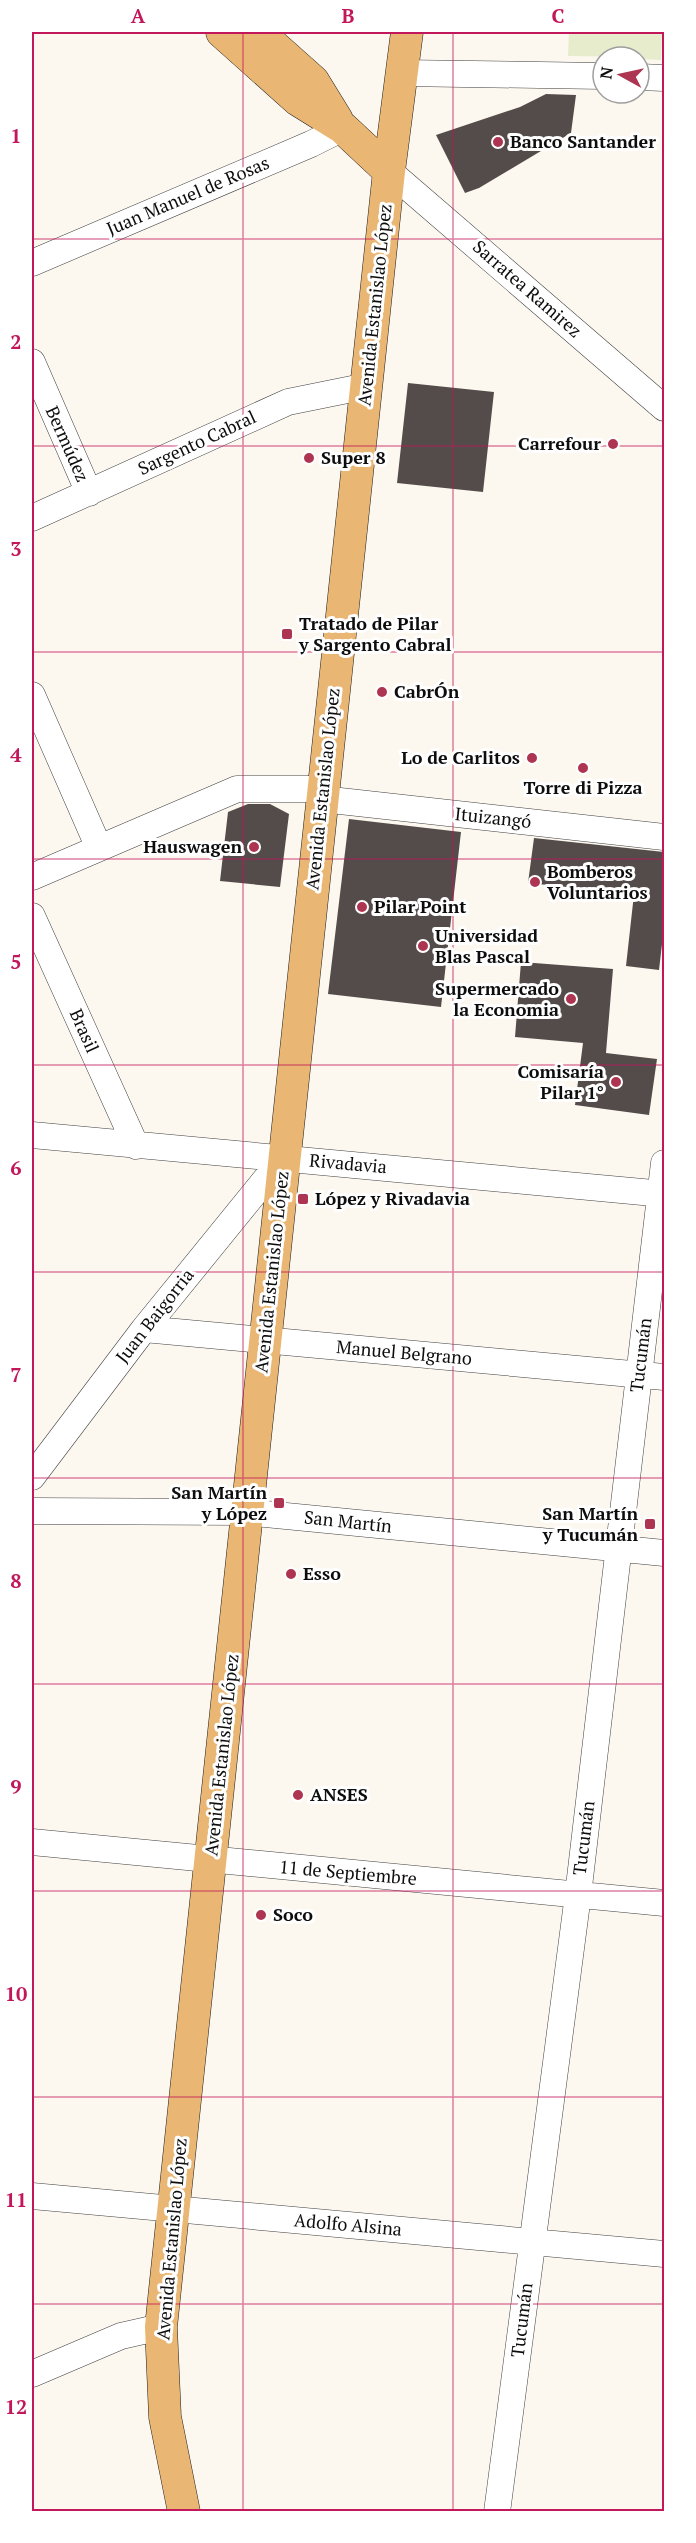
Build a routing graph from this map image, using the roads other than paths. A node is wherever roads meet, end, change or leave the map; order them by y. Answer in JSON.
{"nodes":[{"id":1,"x":222,"y":32,"type":"edge"},
{"id":2,"x":258,"y":32,"type":"edge"},
{"id":3,"x":407,"y":32,"type":"edge"},
{"id":4,"x":400,"y":73,"type":"junction"},
{"id":5,"x":591,"y":76,"type":"edge"},
{"id":6,"x":343,"y":128,"type":"junction"},
{"id":7,"x":389,"y":171,"type":"junction"},
{"id":8,"x":32,"y":263,"type":"edge"},
{"id":9,"x":32,"y":362,"type":"edge"},
{"id":10,"x":367,"y":386,"type":"junction"},
{"id":11,"x":664,"y":408,"type":"edge"},
{"id":12,"x":89,"y":493,"type":"junction"},
{"id":13,"x":32,"y":518,"type":"edge"},
{"id":14,"x":32,"y":695,"type":"edge"},
{"id":15,"x":322,"y":794,"type":"junction"},
{"id":16,"x":664,"y":837,"type":"edge"},
{"id":17,"x":99,"y":848,"type":"junction"},
{"id":18,"x":32,"y":877,"type":"edge"},
{"id":19,"x":32,"y":916,"type":"edge"},
{"id":20,"x":32,"y":1134,"type":"edge"},
{"id":21,"x":136,"y":1146,"type":"junction"},
{"id":22,"x":284,"y":1158,"type":"junction"},
{"id":23,"x":664,"y":1163,"type":"edge"},
{"id":24,"x":662,"y":1194,"type":"edge"},
{"id":25,"x":144,"y":1329,"type":"junction"},
{"id":26,"x":266,"y":1340,"type":"junction"},
{"id":27,"x":639,"y":1374,"type":"junction"},
{"id":28,"x":664,"y":1377,"type":"edge"},
{"id":29,"x":32,"y":1478,"type":"edge"},
{"id":30,"x":32,"y":1511,"type":"edge"},
{"id":31,"x":245,"y":1512,"type":"junction"},
{"id":32,"x":618,"y":1549,"type":"junction"},
{"id":33,"x":664,"y":1553,"type":"edge"},
{"id":34,"x":32,"y":1842,"type":"edge"},
{"id":35,"x":211,"y":1860,"type":"junction"},
{"id":36,"x":578,"y":1895,"type":"junction"},
{"id":37,"x":664,"y":1903,"type":"edge"},
{"id":38,"x":32,"y":2196,"type":"edge"},
{"id":39,"x":173,"y":2210,"type":"junction"},
{"id":40,"x":532,"y":2242,"type":"junction"},
{"id":41,"x":664,"y":2254,"type":"edge"},
{"id":42,"x":161,"y":2327,"type":"junction"},
{"id":43,"x":32,"y":2374,"type":"edge"},
{"id":44,"x":184,"y":2511,"type":"edge"},
{"id":45,"x":497,"y":2511,"type":"edge"}],
"edges":[{"from":1,"to":6,"type":"main road"},
{"from":2,"to":6,"type":"main road"},
{"from":3,"to":4,"type":"main road","name":"Avenida Estanislao López"},
{"from":4,"to":5,"type":"street"},
{"from":4,"to":7,"type":"main road","name":"Avenida Estanislao López"},
{"from":6,"to":7,"type":"main road"},
{"from":6,"to":8,"type":"street","name":"Juan Manuel de Rosas"},
{"from":7,"to":10,"type":"main road","name":"Avenida Estanislao López"},
{"from":7,"to":11,"type":"street","name":"Sarratea Ramirez"},
{"from":9,"to":12,"type":"street","name":"Bermúdez"},
{"from":10,"to":12,"type":"street","name":"Sargento Cabral"},
{"from":10,"to":15,"type":"main road","name":"Avenida Estanislao López"},
{"from":12,"to":13,"type":"street","name":"Sargento Cabral"},
{"from":14,"to":17,"type":"street"},
{"from":15,"to":16,"type":"street","name":"Ituizangó"},
{"from":15,"to":17,"type":"street","name":"Ituizangó"},
{"from":15,"to":22,"type":"main road","name":"Avenida Estanislao López"},
{"from":17,"to":18,"type":"street","name":"Ituizangó"},
{"from":19,"to":21,"type":"street","name":"Brasil"},
{"from":20,"to":21,"type":"street","name":"Rivadavia"},
{"from":21,"to":22,"type":"street","name":"Rivadavia"},
{"from":22,"to":24,"type":"street","name":"Rivadavia"},
{"from":22,"to":25,"type":"street","name":"Juan Baigorria"},
{"from":22,"to":26,"type":"main road","name":"Avenida Estanislao López"},
{"from":23,"to":24,"type":"street","name":"Tucumán"},
{"from":24,"to":27,"type":"street","name":"Tucumán"},
{"from":25,"to":26,"type":"street","name":"Manuel Belgrano"},
{"from":25,"to":29,"type":"street","name":"Juan Baigorria"},
{"from":26,"to":27,"type":"street","name":"Manuel Belgrano"},
{"from":26,"to":31,"type":"main road","name":"Avenida Estanislao López"},
{"from":27,"to":28,"type":"street","name":"Manuel Belgrano"},
{"from":27,"to":32,"type":"street","name":"Tucumán"},
{"from":30,"to":31,"type":"street","name":"San Martín"},
{"from":31,"to":32,"type":"street","name":"San Martín"},
{"from":31,"to":35,"type":"main road","name":"Avenida Estanislao López"},
{"from":32,"to":33,"type":"street","name":"San Martín"},
{"from":32,"to":36,"type":"street","name":"Tucumán"},
{"from":34,"to":35,"type":"street","name":"11 de Septiembre"},
{"from":35,"to":36,"type":"street","name":"11 de Septiembre"},
{"from":35,"to":39,"type":"main road","name":"Avenida Estanislao López"},
{"from":36,"to":37,"type":"street","name":"11 de Septiembre"},
{"from":36,"to":40,"type":"street","name":"Tucumán"},
{"from":38,"to":39,"type":"street","name":"Adolfo Alsina"},
{"from":39,"to":40,"type":"street","name":"Adolfo Alsina"},
{"from":39,"to":42,"type":"main road","name":"Avenida Estanislao López"},
{"from":40,"to":41,"type":"street","name":"Adolfo Alsina"},
{"from":40,"to":45,"type":"street","name":"Tucumán"},
{"from":42,"to":43,"type":"street"},
{"from":42,"to":44,"type":"main road","name":"Avenida Estanislao López"}]}
